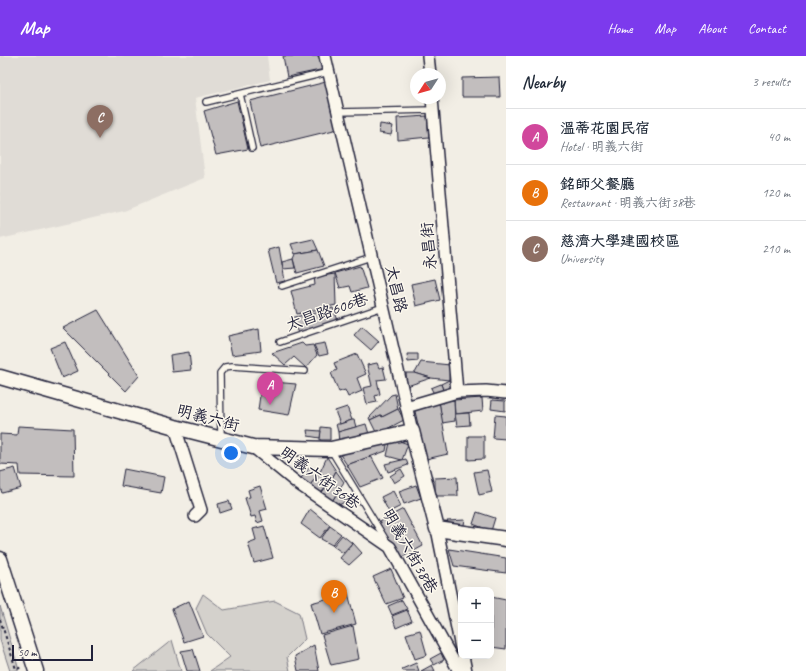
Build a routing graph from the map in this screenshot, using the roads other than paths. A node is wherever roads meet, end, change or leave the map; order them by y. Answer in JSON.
{"nodes":[{"id":1,"x":325,"y":56,"type":"edge"},
{"id":2,"x":428,"y":56,"type":"edge"},
{"id":3,"x":429,"y":68,"type":"edge"},
{"id":4,"x":329,"y":72,"type":"junction"},
{"id":5,"x":240,"y":94,"type":"junction"},
{"id":6,"x":206,"y":102,"type":"dead end"},
{"id":7,"x":432,"y":104,"type":"edge"},
{"id":8,"x":433,"y":110,"type":"junction"},
{"id":9,"x":338,"y":112,"type":"junction"},
{"id":10,"x":252,"y":148,"type":"dead end"},
{"id":11,"x":371,"y":257,"type":"junction"},
{"id":12,"x":282,"y":286,"type":"dead end"},
{"id":13,"x":383,"y":307,"type":"junction"},
{"id":14,"x":280,"y":342,"type":"dead end"},
{"id":15,"x":305,"y":371,"type":"dead end"},
{"id":16,"x":0,"y":377,"type":"edge"},
{"id":17,"x":457,"y":392,"type":"junction"},
{"id":18,"x":506,"y":393,"type":"edge"},
{"id":19,"x":406,"y":407,"type":"junction"},
{"id":20,"x":175,"y":427,"type":"junction"},
{"id":21,"x":412,"y":431,"type":"junction"},
{"id":22,"x":222,"y":439,"type":"junction"},
{"id":23,"x":253,"y":447,"type":"junction"},
{"id":24,"x":330,"y":449,"type":"junction"},
{"id":25,"x":195,"y":516,"type":"dead end"},
{"id":26,"x":437,"y":529,"type":"junction"},
{"id":27,"x":506,"y":539,"type":"edge"},
{"id":28,"x":390,"y":547,"type":"junction"},
{"id":29,"x":0,"y":559,"type":"edge"},
{"id":30,"x":458,"y":633,"type":"edge"},
{"id":31,"x":464,"y":659,"type":"edge"},
{"id":32,"x":35,"y":668,"type":"edge"},
{"id":33,"x":459,"y":671,"type":"edge"},
{"id":34,"x":466,"y":671,"type":"edge"}],
"edges":[{"from":1,"to":4,"type":"street","name":"太昌路"},
{"from":2,"to":3,"type":"street"},
{"from":4,"to":5,"type":"lane"},
{"from":4,"to":9,"type":"street","name":"太昌路"},
{"from":5,"to":6,"type":"lane"},
{"from":5,"to":10,"type":"lane"},
{"from":7,"to":8,"type":"street","name":"永昌街"},
{"from":8,"to":9,"type":"lane"},
{"from":8,"to":17,"type":"street","name":"永昌街"},
{"from":9,"to":11,"type":"street","name":"太昌路"},
{"from":11,"to":12,"type":"lane"},
{"from":11,"to":13,"type":"street","name":"太昌路"},
{"from":13,"to":14,"type":"lane","name":"太昌路606巷"},
{"from":13,"to":19,"type":"street","name":"太昌路"},
{"from":15,"to":22,"type":"lane"},
{"from":16,"to":20,"type":"street","name":"明義六街"},
{"from":17,"to":18,"type":"street"},
{"from":17,"to":19,"type":"street"},
{"from":19,"to":21,"type":"street","name":"太昌路"},
{"from":20,"to":22,"type":"street","name":"明義六街"},
{"from":20,"to":25,"type":"street"},
{"from":21,"to":24,"type":"street","name":"明義六街"},
{"from":21,"to":26,"type":"street","name":"太昌路"},
{"from":22,"to":23,"type":"street","name":"明義六街"},
{"from":23,"to":24,"type":"street","name":"明義六街"},
{"from":23,"to":28,"type":"street","name":"明義六街36巷"},
{"from":24,"to":28,"type":"lane","name":"明義六街38巷"},
{"from":26,"to":27,"type":"street"},
{"from":26,"to":30,"type":"street"},
{"from":28,"to":33,"type":"street","name":"明義六街38巷"},
{"from":29,"to":32,"type":"street"},
{"from":31,"to":34,"type":"street"}]}
